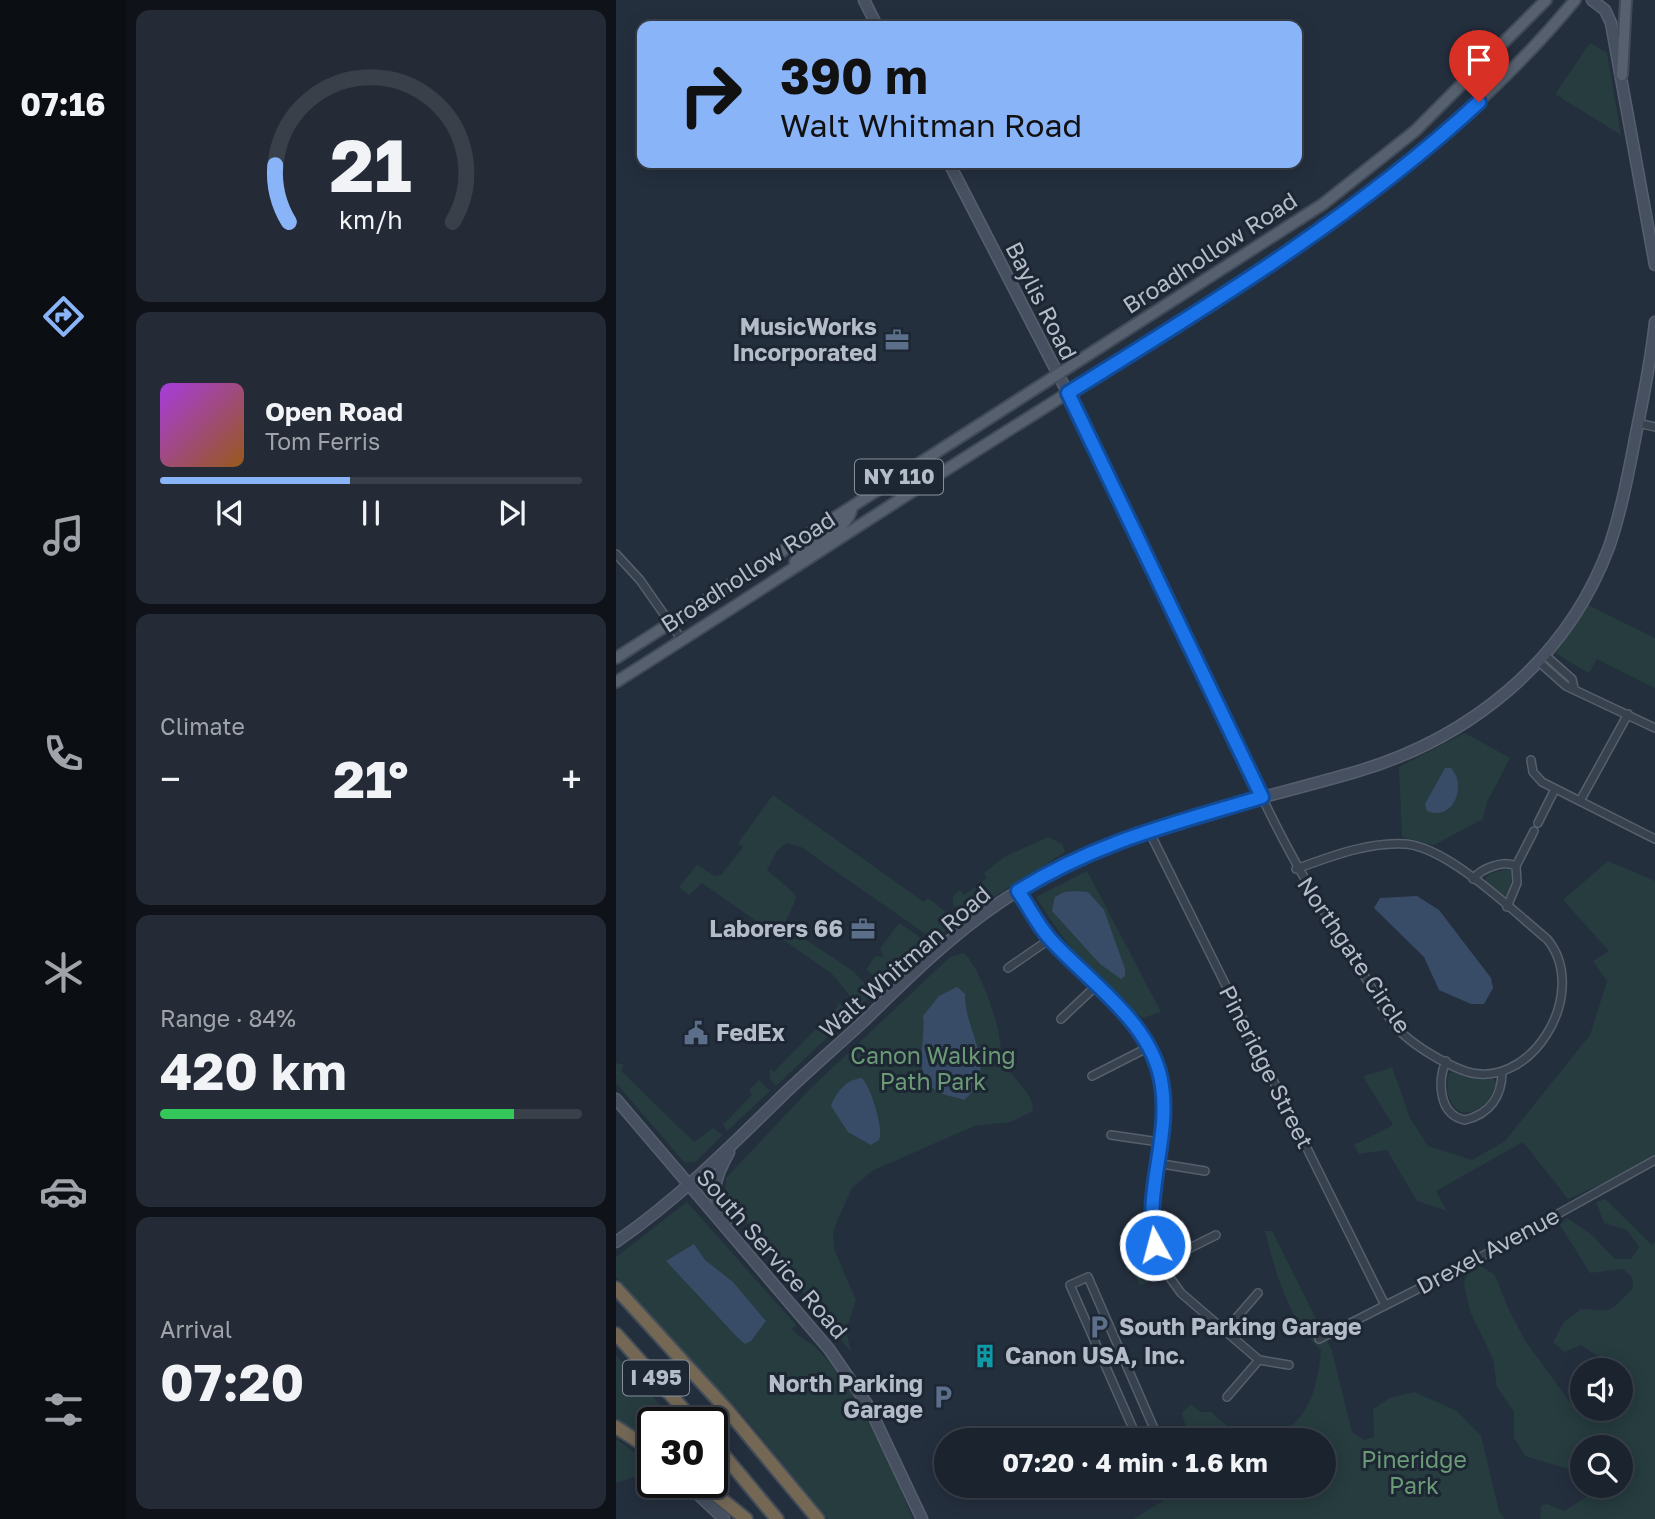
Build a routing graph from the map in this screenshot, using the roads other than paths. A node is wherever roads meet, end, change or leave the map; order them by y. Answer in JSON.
{"nodes":[{"id":1,"x":864,"y":0,"type":"edge"},
{"id":2,"x":1546,"y":0,"type":"edge"},
{"id":3,"x":1575,"y":0,"type":"edge"},
{"id":4,"x":1592,"y":0,"type":"edge"},
{"id":5,"x":1626,"y":0,"type":"edge"},
{"id":6,"x":874,"y":21,"type":"edge"},
{"id":7,"x":1622,"y":75,"type":"junction"},
{"id":8,"x":951,"y":168,"type":"edge"},
{"id":9,"x":1655,"y":265,"type":"edge"},
{"id":10,"x":1655,"y":322,"type":"edge"},
{"id":11,"x":1057,"y":376,"type":"junction"},
{"id":12,"x":1068,"y":393,"type":"junction"},
{"id":13,"x":1638,"y":423,"type":"junction"},
{"id":14,"x":1655,"y":427,"type":"edge"},
{"id":15,"x":852,"y":507,"type":"junction"},
{"id":16,"x":616,"y":554,"type":"edge"},
{"id":17,"x":792,"y":568,"type":"junction"},
{"id":18,"x":671,"y":623,"type":"junction"},
{"id":19,"x":682,"y":640,"type":"junction"},
{"id":20,"x":616,"y":658,"type":"edge"},
{"id":21,"x":1542,"y":659,"type":"junction"},
{"id":22,"x":616,"y":682,"type":"edge"},
{"id":23,"x":1628,"y":714,"type":"junction"},
{"id":24,"x":1655,"y":727,"type":"edge"},
{"id":25,"x":1531,"y":761,"type":"dead end"},
{"id":26,"x":1555,"y":789,"type":"junction"},
{"id":27,"x":1262,"y":797,"type":"junction"},
{"id":28,"x":1580,"y":801,"type":"junction"},
{"id":29,"x":1148,"y":830,"type":"junction"},
{"id":30,"x":1655,"y":839,"type":"edge"},
{"id":31,"x":1516,"y":866,"type":"junction"},
{"id":32,"x":1296,"y":869,"type":"junction"},
{"id":33,"x":1473,"y":879,"type":"junction"},
{"id":34,"x":1018,"y":891,"type":"junction"},
{"id":35,"x":1507,"y":907,"type":"junction"},
{"id":36,"x":1050,"y":939,"type":"junction"},
{"id":37,"x":1008,"y":968,"type":"dead end"},
{"id":38,"x":1096,"y":986,"type":"junction"},
{"id":39,"x":1061,"y":1019,"type":"dead end"},
{"id":40,"x":1149,"y":1047,"type":"junction"},
{"id":41,"x":1446,"y":1062,"type":"junction"},
{"id":42,"x":1502,"y":1072,"type":"junction"},
{"id":43,"x":1092,"y":1076,"type":"dead end"},
{"id":44,"x":616,"y":1099,"type":"edge"},
{"id":45,"x":1111,"y":1135,"type":"dead end"},
{"id":46,"x":734,"y":1142,"type":"junction"},
{"id":47,"x":1159,"y":1142,"type":"junction"},
{"id":48,"x":1655,"y":1160,"type":"edge"},
{"id":49,"x":1156,"y":1163,"type":"junction"},
{"id":50,"x":1205,"y":1171,"type":"dead end"},
{"id":51,"x":688,"y":1185,"type":"junction"},
{"id":52,"x":1216,"y":1235,"type":"dead end"},
{"id":53,"x":616,"y":1241,"type":"edge"},
{"id":54,"x":739,"y":1242,"type":"junction"},
{"id":55,"x":1162,"y":1262,"type":"junction"},
{"id":56,"x":616,"y":1289,"type":"edge"},
{"id":57,"x":1258,"y":1293,"type":"dead end"},
{"id":58,"x":1385,"y":1305,"type":"junction"},
{"id":59,"x":1226,"y":1331,"type":"junction"},
{"id":60,"x":616,"y":1334,"type":"edge"},
{"id":61,"x":1319,"y":1339,"type":"dead end"},
{"id":62,"x":1259,"y":1360,"type":"junction"},
{"id":63,"x":1289,"y":1365,"type":"dead end"},
{"id":64,"x":1227,"y":1397,"type":"dead end"},
{"id":65,"x":682,"y":1407,"type":"edge"},
{"id":66,"x":616,"y":1427,"type":"edge"},
{"id":67,"x":1133,"y":1428,"type":"edge"},
{"id":68,"x":1154,"y":1428,"type":"edge"},
{"id":69,"x":637,"y":1442,"type":"edge"},
{"id":70,"x":728,"y":1460,"type":"edge"},
{"id":71,"x":702,"y":1498,"type":"edge"},
{"id":72,"x":720,"y":1498,"type":"edge"},
{"id":73,"x":724,"y":1519,"type":"edge"},
{"id":74,"x":746,"y":1519,"type":"edge"},
{"id":75,"x":778,"y":1519,"type":"edge"},
{"id":76,"x":818,"y":1519,"type":"edge"},
{"id":77,"x":922,"y":1519,"type":"edge"}],
"edges":[{"from":1,"to":6,"type":"main road"},
{"from":2,"to":11,"type":"main road","name":"Broadhollow Road","number":"NY 110"},
{"from":3,"to":12,"type":"main road","name":"Broadhollow Road","number":"NY 110"},
{"from":4,"to":7,"type":"main road"},
{"from":5,"to":7,"type":"main road"},
{"from":7,"to":9,"type":"main road"},
{"from":8,"to":11,"type":"main road","name":"Baylis Road"},
{"from":10,"to":13,"type":"main road","name":"Walt Whitman Road"},
{"from":11,"to":12,"type":"main road","name":"Baylis Road"},
{"from":11,"to":15,"type":"main road","name":"Broadhollow Road","number":"NY 110"},
{"from":12,"to":17,"type":"main road","name":"Broadhollow Road","number":"NY 110"},
{"from":12,"to":27,"type":"main road","name":"Baylis Road"},
{"from":13,"to":14,"type":"street"},
{"from":13,"to":21,"type":"main road","name":"Walt Whitman Road"},
{"from":15,"to":17,"type":"main road"},
{"from":15,"to":18,"type":"main road","name":"Broadhollow Road","number":"NY 110"},
{"from":16,"to":18,"type":"street"},
{"from":17,"to":19,"type":"main road","name":"Broadhollow Road","number":"NY 110"},
{"from":18,"to":19,"type":"street"},
{"from":18,"to":20,"type":"main road","name":"Broadhollow Road","number":"NY 110"},
{"from":19,"to":22,"type":"main road","name":"Broadhollow Road","number":"NY 110"},
{"from":21,"to":23,"type":"street"},
{"from":21,"to":27,"type":"main road","name":"Walt Whitman Road"},
{"from":23,"to":24,"type":"street"},
{"from":23,"to":28,"type":"street"},
{"from":25,"to":26,"type":"street"},
{"from":26,"to":28,"type":"street"},
{"from":26,"to":31,"type":"street"},
{"from":27,"to":29,"type":"main road","name":"Walt Whitman Road"},
{"from":27,"to":32,"type":"street","name":"Northgate Circle"},
{"from":28,"to":30,"type":"street"},
{"from":29,"to":34,"type":"main road","name":"Walt Whitman Road"},
{"from":29,"to":58,"type":"street","name":"Pineridge Street"},
{"from":31,"to":33,"type":"street"},
{"from":31,"to":35,"type":"street"},
{"from":32,"to":33,"type":"street","name":"Northgate Circle"},
{"from":32,"to":41,"type":"street","name":"Northgate Circle"},
{"from":33,"to":35,"type":"street","name":"Northgate Circle"},
{"from":34,"to":36,"type":"street"},
{"from":34,"to":46,"type":"main road","name":"Walt Whitman Road"},
{"from":35,"to":42,"type":"street","name":"Northgate Circle"},
{"from":36,"to":37,"type":"street"},
{"from":36,"to":38,"type":"street"},
{"from":38,"to":39,"type":"street"},
{"from":38,"to":40,"type":"street"},
{"from":40,"to":43,"type":"street"},
{"from":40,"to":47,"type":"street"},
{"from":41,"to":42,"type":"street","name":"Northgate Circle"},
{"from":41,"to":42,"type":"street"},
{"from":44,"to":51,"type":"main road","name":"South Service Road"},
{"from":45,"to":47,"type":"street"},
{"from":46,"to":51,"type":"main road","name":"Walt Whitman Road"},
{"from":46,"to":54,"type":"main road"},
{"from":47,"to":49,"type":"street"},
{"from":48,"to":58,"type":"street","name":"Drexel Avenue"},
{"from":49,"to":50,"type":"street"},
{"from":49,"to":55,"type":"street"},
{"from":51,"to":53,"type":"main road","name":"Walt Whitman Road"},
{"from":51,"to":54,"type":"main road","name":"South Service Road"},
{"from":52,"to":55,"type":"street"},
{"from":54,"to":77,"type":"main road","name":"South Service Road"},
{"from":55,"to":59,"type":"street"},
{"from":56,"to":76,"type":"highway","number":"I 495"},
{"from":57,"to":59,"type":"street"},
{"from":58,"to":61,"type":"street","name":"Drexel Avenue"},
{"from":59,"to":62,"type":"street"},
{"from":60,"to":65,"type":"highway","number":"I 495"},
{"from":62,"to":63,"type":"street"},
{"from":62,"to":64,"type":"street"},
{"from":66,"to":69,"type":"highway"},
{"from":67,"to":68,"type":"street"},
{"from":70,"to":75,"type":"highway"},
{"from":71,"to":73,"type":"main road"},
{"from":72,"to":74,"type":"highway"}]}
